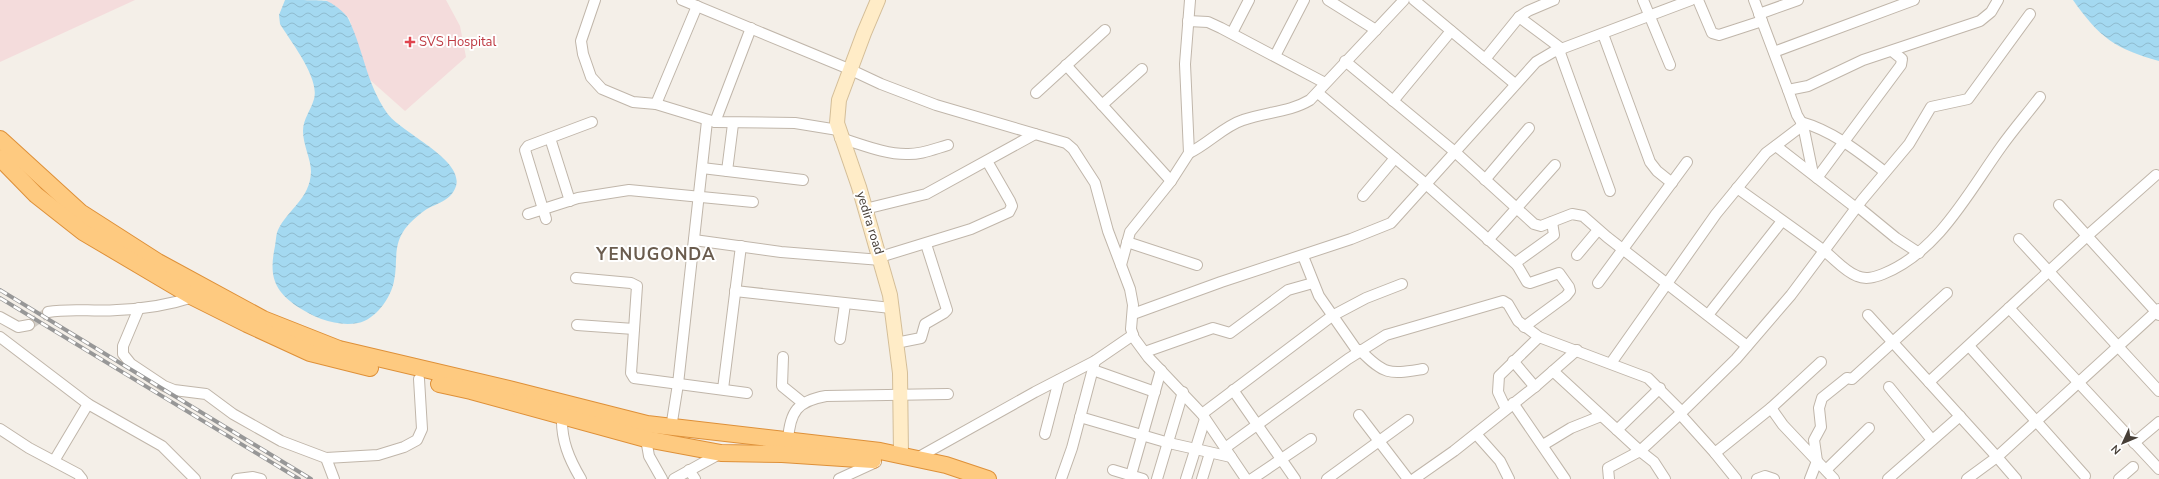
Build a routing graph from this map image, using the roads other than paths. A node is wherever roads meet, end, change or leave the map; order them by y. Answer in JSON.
{"nodes":[{"id":1,"x":596,"y":0,"type":"edge"},
{"id":2,"x":682,"y":0,"type":"edge"},
{"id":3,"x":878,"y":0,"type":"edge"},
{"id":4,"x":1190,"y":0,"type":"edge"},
{"id":5,"x":1249,"y":0,"type":"edge"},
{"id":6,"x":1304,"y":0,"type":"edge"},
{"id":7,"x":1328,"y":0,"type":"edge"},
{"id":8,"x":1404,"y":0,"type":"edge"},
{"id":9,"x":1414,"y":0,"type":"edge"},
{"id":10,"x":1554,"y":0,"type":"edge"},
{"id":11,"x":1643,"y":0,"type":"edge"},
{"id":12,"x":1698,"y":0,"type":"edge"},
{"id":13,"x":1754,"y":0,"type":"edge"},
{"id":14,"x":1798,"y":0,"type":"edge"},
{"id":15,"x":1914,"y":0,"type":"edge"},
{"id":16,"x":1998,"y":0,"type":"edge"},
{"id":17,"x":1685,"y":1,"type":"edge"},
{"id":18,"x":702,"y":5,"type":"edge"},
{"id":19,"x":2030,"y":14,"type":"dead end"},
{"id":20,"x":1651,"y":15,"type":"junction"},
{"id":21,"x":1519,"y":17,"type":"junction"},
{"id":22,"x":1760,"y":18,"type":"junction"},
{"id":23,"x":1188,"y":21,"type":"junction"},
{"id":24,"x":751,"y":28,"type":"junction"},
{"id":25,"x":1105,"y":30,"type":"dead end"},
{"id":26,"x":1376,"y":30,"type":"junction"},
{"id":27,"x":1451,"y":31,"type":"junction"},
{"id":28,"x":1232,"y":33,"type":"junction"},
{"id":29,"x":1603,"y":34,"type":"junction"},
{"id":30,"x":1561,"y":50,"type":"junction"},
{"id":31,"x":1892,"y":51,"type":"junction"},
{"id":32,"x":1774,"y":52,"type":"junction"},
{"id":33,"x":1275,"y":56,"type":"junction"},
{"id":34,"x":1484,"y":58,"type":"junction"},
{"id":35,"x":1345,"y":61,"type":"junction"},
{"id":36,"x":1066,"y":65,"type":"junction"},
{"id":37,"x":1670,"y":65,"type":"dead end"},
{"id":38,"x":850,"y":69,"type":"junction"},
{"id":39,"x":1142,"y":69,"type":"dead end"},
{"id":40,"x":1325,"y":83,"type":"junction"},
{"id":41,"x":1515,"y":84,"type":"junction"},
{"id":42,"x":1788,"y":90,"type":"junction"},
{"id":43,"x":1036,"y":93,"type":"dead end"},
{"id":44,"x":1318,"y":93,"type":"junction"},
{"id":45,"x":2040,"y":97,"type":"dead end"},
{"id":46,"x":1393,"y":101,"type":"junction"},
{"id":47,"x":656,"y":104,"type":"junction"},
{"id":48,"x":1102,"y":105,"type":"junction"},
{"id":49,"x":592,"y":122,"type":"dead end"},
{"id":50,"x":711,"y":122,"type":"junction"},
{"id":51,"x":1802,"y":123,"type":"junction"},
{"id":52,"x":733,"y":124,"type":"junction"},
{"id":53,"x":1529,"y":128,"type":"dead end"},
{"id":54,"x":839,"y":134,"type":"junction"},
{"id":55,"x":1035,"y":134,"type":"junction"},
{"id":56,"x":550,"y":138,"type":"junction"},
{"id":57,"x":0,"y":139,"type":"edge"},
{"id":58,"x":1844,"y":142,"type":"junction"},
{"id":59,"x":948,"y":145,"type":"dead end"},
{"id":60,"x":1776,"y":146,"type":"junction"},
{"id":61,"x":1455,"y":152,"type":"junction"},
{"id":62,"x":1189,"y":153,"type":"junction"},
{"id":63,"x":0,"y":158,"type":"edge"},
{"id":64,"x":1395,"y":158,"type":"junction"},
{"id":65,"x":987,"y":161,"type":"junction"},
{"id":66,"x":1687,"y":162,"type":"dead end"},
{"id":67,"x":1555,"y":165,"type":"dead end"},
{"id":68,"x":702,"y":168,"type":"junction"},
{"id":69,"x":727,"y":171,"type":"junction"},
{"id":70,"x":1885,"y":172,"type":"junction"},
{"id":71,"x":2156,"y":175,"type":"dead end"},
{"id":72,"x":1815,"y":176,"type":"junction"},
{"id":73,"x":803,"y":180,"type":"dead end"},
{"id":74,"x":1485,"y":180,"type":"junction"},
{"id":75,"x":1171,"y":181,"type":"junction"},
{"id":76,"x":1672,"y":183,"type":"junction"},
{"id":77,"x":1427,"y":185,"type":"junction"},
{"id":78,"x":1737,"y":188,"type":"junction"},
{"id":79,"x":1610,"y":192,"type":"dead end"},
{"id":80,"x":699,"y":196,"type":"junction"},
{"id":81,"x":1363,"y":196,"type":"dead end"},
{"id":82,"x":570,"y":201,"type":"junction"},
{"id":83,"x":753,"y":202,"type":"dead end"},
{"id":84,"x":2059,"y":205,"type":"dead end"},
{"id":85,"x":1856,"y":207,"type":"junction"},
{"id":86,"x":1516,"y":208,"type":"junction"},
{"id":87,"x":865,"y":209,"type":"junction"},
{"id":88,"x":528,"y":214,"type":"dead end"},
{"id":89,"x":544,"y":214,"type":"junction"},
{"id":90,"x":1782,"y":221,"type":"junction"},
{"id":91,"x":1552,"y":222,"type":"junction"},
{"id":92,"x":1598,"y":230,"type":"junction"},
{"id":93,"x":2087,"y":236,"type":"junction"},
{"id":94,"x":2019,"y":239,"type":"dead end"},
{"id":95,"x":694,"y":240,"type":"junction"},
{"id":96,"x":1488,"y":240,"type":"junction"},
{"id":97,"x":1127,"y":242,"type":"junction"},
{"id":98,"x":926,"y":244,"type":"junction"},
{"id":99,"x":741,"y":246,"type":"junction"},
{"id":100,"x":1623,"y":249,"type":"junction"},
{"id":101,"x":1824,"y":251,"type":"junction"},
{"id":102,"x":1919,"y":253,"type":"junction"},
{"id":103,"x":1577,"y":255,"type":"dead end"},
{"id":104,"x":1303,"y":256,"type":"junction"},
{"id":105,"x":881,"y":258,"type":"junction"},
{"id":106,"x":1121,"y":265,"type":"junction"},
{"id":107,"x":1197,"y":265,"type":"dead end"},
{"id":108,"x":1517,"y":265,"type":"junction"},
{"id":109,"x":2049,"y":272,"type":"junction"},
{"id":110,"x":576,"y":278,"type":"dead end"},
{"id":111,"x":1313,"y":283,"type":"junction"},
{"id":112,"x":1598,"y":283,"type":"dead end"},
{"id":113,"x":1666,"y":283,"type":"junction"},
{"id":114,"x":1402,"y":284,"type":"dead end"},
{"id":115,"x":735,"y":291,"type":"junction"},
{"id":116,"x":1947,"y":293,"type":"dead end"},
{"id":117,"x":193,"y":297,"type":"junction"},
{"id":118,"x":844,"y":304,"type":"junction"},
{"id":119,"x":139,"y":308,"type":"junction"},
{"id":120,"x":891,"y":308,"type":"junction"},
{"id":121,"x":2009,"y":308,"type":"junction"},
{"id":122,"x":48,"y":312,"type":"tunnel mouth"},
{"id":123,"x":2158,"y":312,"type":"edge"},
{"id":124,"x":1133,"y":314,"type":"junction"},
{"id":125,"x":1708,"y":315,"type":"junction"},
{"id":126,"x":1868,"y":315,"type":"dead end"},
{"id":127,"x":1332,"y":316,"type":"junction"},
{"id":128,"x":0,"y":317,"type":"edge"},
{"id":129,"x":29,"y":325,"type":"tunnel mouth"},
{"id":130,"x":577,"y":325,"type":"dead end"},
{"id":131,"x":1524,"y":327,"type":"junction"},
{"id":132,"x":634,"y":329,"type":"junction"},
{"id":133,"x":1133,"y":335,"type":"junction"},
{"id":134,"x":0,"y":337,"type":"edge"},
{"id":135,"x":1539,"y":337,"type":"junction"},
{"id":136,"x":840,"y":340,"type":"dead end"},
{"id":137,"x":1893,"y":343,"type":"junction"},
{"id":138,"x":896,"y":344,"type":"junction"},
{"id":139,"x":1747,"y":346,"type":"junction"},
{"id":140,"x":1969,"y":346,"type":"junction"},
{"id":141,"x":2118,"y":347,"type":"junction"},
{"id":142,"x":1577,"y":350,"type":"junction"},
{"id":143,"x":1359,"y":351,"type":"junction"},
{"id":144,"x":1144,"y":352,"type":"junction"},
{"id":145,"x":783,"y":357,"type":"dead end"},
{"id":146,"x":1513,"y":361,"type":"junction"},
{"id":147,"x":1821,"y":362,"type":"dead end"},
{"id":148,"x":1611,"y":363,"type":"junction"},
{"id":149,"x":1094,"y":366,"type":"junction"},
{"id":150,"x":1423,"y":369,"type":"dead end"},
{"id":151,"x":1161,"y":370,"type":"junction"},
{"id":152,"x":1553,"y":371,"type":"junction"},
{"id":153,"x":419,"y":379,"type":"junction"},
{"id":154,"x":1059,"y":380,"type":"junction"},
{"id":155,"x":1929,"y":382,"type":"junction"},
{"id":156,"x":2078,"y":383,"type":"junction"},
{"id":157,"x":678,"y":384,"type":"junction"},
{"id":158,"x":1535,"y":387,"type":"junction"},
{"id":159,"x":1889,"y":387,"type":"dead end"},
{"id":160,"x":1660,"y":388,"type":"junction"},
{"id":161,"x":723,"y":389,"type":"junction"},
{"id":162,"x":1233,"y":390,"type":"junction"},
{"id":163,"x":2159,"y":391,"type":"edge"},
{"id":164,"x":1155,"y":392,"type":"junction"},
{"id":165,"x":1183,"y":392,"type":"junction"},
{"id":166,"x":747,"y":393,"type":"dead end"},
{"id":167,"x":948,"y":394,"type":"dead end"},
{"id":168,"x":901,"y":395,"type":"junction"},
{"id":169,"x":803,"y":403,"type":"junction"},
{"id":170,"x":88,"y":404,"type":"junction"},
{"id":171,"x":1510,"y":406,"type":"junction"},
{"id":172,"x":1771,"y":408,"type":"junction"},
{"id":173,"x":1681,"y":413,"type":"junction"},
{"id":174,"x":1359,"y":415,"type":"dead end"},
{"id":175,"x":562,"y":416,"type":"junction"},
{"id":176,"x":1204,"y":416,"type":"junction"},
{"id":177,"x":1601,"y":416,"type":"junction"},
{"id":178,"x":1960,"y":416,"type":"junction"},
{"id":179,"x":1080,"y":417,"type":"junction"},
{"id":180,"x":1408,"y":420,"type":"dead end"},
{"id":181,"x":2036,"y":422,"type":"junction"},
{"id":182,"x":2159,"y":422,"type":"edge"},
{"id":183,"x":1257,"y":424,"type":"junction"},
{"id":184,"x":671,"y":428,"type":"junction"},
{"id":185,"x":1869,"y":428,"type":"dead end"},
{"id":186,"x":0,"y":429,"type":"edge"},
{"id":187,"x":1617,"y":430,"type":"junction"},
{"id":188,"x":1045,"y":434,"type":"dead end"},
{"id":189,"x":1476,"y":434,"type":"junction"},
{"id":190,"x":1143,"y":436,"type":"junction"},
{"id":191,"x":1311,"y":438,"type":"dead end"},
{"id":192,"x":646,"y":439,"type":"junction"},
{"id":193,"x":788,"y":440,"type":"junction"},
{"id":194,"x":1932,"y":440,"type":"junction"},
{"id":195,"x":1379,"y":441,"type":"junction"},
{"id":196,"x":1168,"y":442,"type":"junction"},
{"id":197,"x":2134,"y":442,"type":"junction"},
{"id":198,"x":1543,"y":445,"type":"junction"},
{"id":199,"x":1225,"y":448,"type":"junction"},
{"id":200,"x":1195,"y":449,"type":"junction"},
{"id":201,"x":1640,"y":451,"type":"junction"},
{"id":202,"x":721,"y":453,"type":"junction"},
{"id":203,"x":1210,"y":453,"type":"junction"},
{"id":204,"x":1715,"y":453,"type":"junction"},
{"id":205,"x":900,"y":455,"type":"junction"},
{"id":206,"x":1997,"y":456,"type":"junction"},
{"id":207,"x":1231,"y":457,"type":"junction"},
{"id":208,"x":326,"y":458,"type":"junction"},
{"id":209,"x":917,"y":458,"type":"junction"},
{"id":210,"x":1281,"y":459,"type":"junction"},
{"id":211,"x":54,"y":461,"type":"junction"},
{"id":212,"x":880,"y":461,"type":"junction"},
{"id":213,"x":1817,"y":461,"type":"junction"},
{"id":214,"x":2133,"y":467,"type":"dead end"},
{"id":215,"x":2159,"y":469,"type":"edge"},
{"id":216,"x":689,"y":470,"type":"junction"},
{"id":217,"x":1113,"y":470,"type":"dead end"},
{"id":218,"x":1826,"y":470,"type":"junction"},
{"id":219,"x":1131,"y":475,"type":"junction"},
{"id":220,"x":2084,"y":476,"type":"dead end"},
{"id":221,"x":82,"y":479,"type":"edge"},
{"id":222,"x":196,"y":479,"type":"edge"},
{"id":223,"x":238,"y":479,"type":"edge"},
{"id":224,"x":261,"y":479,"type":"edge"},
{"id":225,"x":334,"y":479,"type":"edge"},
{"id":226,"x":581,"y":479,"type":"edge"},
{"id":227,"x":662,"y":479,"type":"edge"},
{"id":228,"x":674,"y":479,"type":"edge"},
{"id":229,"x":695,"y":479,"type":"edge"},
{"id":230,"x":839,"y":479,"type":"edge"},
{"id":231,"x":954,"y":479,"type":"edge"},
{"id":232,"x":988,"y":479,"type":"edge"},
{"id":233,"x":1061,"y":479,"type":"edge"},
{"id":234,"x":1143,"y":479,"type":"edge"},
{"id":235,"x":1157,"y":479,"type":"edge"},
{"id":236,"x":1186,"y":479,"type":"edge"},
{"id":237,"x":1202,"y":479,"type":"edge"},
{"id":238,"x":1246,"y":479,"type":"edge"},
{"id":239,"x":1252,"y":479,"type":"edge"},
{"id":240,"x":1294,"y":479,"type":"edge"},
{"id":241,"x":1326,"y":479,"type":"edge"},
{"id":242,"x":1408,"y":479,"type":"edge"},
{"id":243,"x":1414,"y":479,"type":"edge"},
{"id":244,"x":1509,"y":479,"type":"edge"},
{"id":245,"x":1565,"y":479,"type":"edge"},
{"id":246,"x":1609,"y":479,"type":"edge"},
{"id":247,"x":1665,"y":479,"type":"edge"},
{"id":248,"x":1736,"y":479,"type":"edge"},
{"id":249,"x":1810,"y":479,"type":"edge"},
{"id":250,"x":1834,"y":479,"type":"edge"},
{"id":251,"x":1888,"y":479,"type":"edge"},
{"id":252,"x":1967,"y":479,"type":"edge"},
{"id":253,"x":2016,"y":479,"type":"edge"},
{"id":254,"x":2119,"y":479,"type":"edge"}],
"edges":[{"from":1,"to":47,"type":"street"},
{"from":2,"to":18,"type":"street"},
{"from":3,"to":38,"type":"main road","name":"yedira road"},
{"from":4,"to":23,"type":"street"},
{"from":5,"to":28,"type":"street"},
{"from":6,"to":33,"type":"street"},
{"from":7,"to":26,"type":"street"},
{"from":8,"to":26,"type":"street"},
{"from":9,"to":27,"type":"street"},
{"from":10,"to":21,"type":"street"},
{"from":11,"to":20,"type":"street"},
{"from":12,"to":22,"type":"street"},
{"from":13,"to":22,"type":"street"},
{"from":14,"to":22,"type":"street"},
{"from":15,"to":32,"type":"street"},
{"from":16,"to":31,"type":"street"},
{"from":17,"to":20,"type":"street"},
{"from":18,"to":24,"type":"street"},
{"from":18,"to":47,"type":"street"},
{"from":19,"to":70,"type":"street"},
{"from":20,"to":29,"type":"street"},
{"from":20,"to":37,"type":"street"},
{"from":21,"to":30,"type":"street"},
{"from":21,"to":34,"type":"street"},
{"from":22,"to":32,"type":"street"},
{"from":23,"to":28,"type":"street"},
{"from":23,"to":62,"type":"street"},
{"from":24,"to":38,"type":"street"},
{"from":24,"to":50,"type":"street"},
{"from":25,"to":36,"type":"street"},
{"from":26,"to":35,"type":"street"},
{"from":27,"to":34,"type":"street"},
{"from":27,"to":46,"type":"street"},
{"from":28,"to":33,"type":"street"},
{"from":29,"to":30,"type":"street"},
{"from":29,"to":76,"type":"street"},
{"from":30,"to":41,"type":"street"},
{"from":30,"to":79,"type":"street"},
{"from":31,"to":42,"type":"street"},
{"from":31,"to":58,"type":"street"},
{"from":32,"to":42,"type":"street"},
{"from":33,"to":40,"type":"street"},
{"from":34,"to":41,"type":"street"},
{"from":35,"to":40,"type":"street"},
{"from":35,"to":46,"type":"street"},
{"from":36,"to":43,"type":"street"},
{"from":36,"to":48,"type":"street"},
{"from":38,"to":54,"type":"main road","name":"yedira road"},
{"from":38,"to":55,"type":"street"},
{"from":39,"to":48,"type":"street"},
{"from":40,"to":44,"type":"street"},
{"from":41,"to":61,"type":"street"},
{"from":42,"to":51,"type":"street"},
{"from":44,"to":62,"type":"street"},
{"from":44,"to":64,"type":"street"},
{"from":45,"to":102,"type":"street"},
{"from":46,"to":61,"type":"street"},
{"from":47,"to":50,"type":"street"},
{"from":48,"to":75,"type":"street"},
{"from":49,"to":56,"type":"street"},
{"from":50,"to":52,"type":"street"},
{"from":50,"to":68,"type":"street"},
{"from":51,"to":58,"type":"street"},
{"from":51,"to":60,"type":"street"},
{"from":51,"to":72,"type":"street"},
{"from":52,"to":54,"type":"street"},
{"from":52,"to":69,"type":"street"},
{"from":53,"to":74,"type":"street"},
{"from":54,"to":59,"type":"street"},
{"from":54,"to":87,"type":"main road","name":"yedira road"},
{"from":55,"to":65,"type":"street"},
{"from":55,"to":106,"type":"street"},
{"from":56,"to":82,"type":"street"},
{"from":56,"to":89,"type":"street"},
{"from":57,"to":184,"type":"highway"},
{"from":58,"to":70,"type":"street"},
{"from":58,"to":72,"type":"street"},
{"from":60,"to":72,"type":"street"},
{"from":60,"to":78,"type":"street"},
{"from":61,"to":74,"type":"street"},
{"from":61,"to":77,"type":"street"},
{"from":62,"to":75,"type":"street"},
{"from":63,"to":117,"type":"highway"},
{"from":64,"to":77,"type":"street"},
{"from":64,"to":81,"type":"street"},
{"from":65,"to":87,"type":"street"},
{"from":65,"to":98,"type":"street"},
{"from":66,"to":76,"type":"street"},
{"from":67,"to":86,"type":"street"},
{"from":68,"to":69,"type":"street"},
{"from":68,"to":80,"type":"street"},
{"from":69,"to":73,"type":"street"},
{"from":70,"to":85,"type":"street"},
{"from":71,"to":93,"type":"street"},
{"from":72,"to":85,"type":"street"},
{"from":74,"to":86,"type":"street"},
{"from":75,"to":97,"type":"street"},
{"from":76,"to":100,"type":"street"},
{"from":77,"to":96,"type":"street"},
{"from":77,"to":104,"type":"street"},
{"from":78,"to":90,"type":"street"},
{"from":78,"to":113,"type":"street"},
{"from":80,"to":82,"type":"street"},
{"from":80,"to":83,"type":"street"},
{"from":80,"to":95,"type":"street"},
{"from":82,"to":89,"type":"street"},
{"from":84,"to":93,"type":"street"},
{"from":85,"to":101,"type":"street"},
{"from":85,"to":102,"type":"street"},
{"from":86,"to":91,"type":"street"},
{"from":86,"to":96,"type":"street"},
{"from":87,"to":105,"type":"main road","name":"yedira road"},
{"from":88,"to":89,"type":"street"},
{"from":90,"to":101,"type":"street"},
{"from":90,"to":125,"type":"street"},
{"from":91,"to":92,"type":"street"},
{"from":91,"to":108,"type":"street"},
{"from":92,"to":100,"type":"street"},
{"from":92,"to":103,"type":"street"},
{"from":93,"to":109,"type":"street"},
{"from":93,"to":123,"type":"street"},
{"from":94,"to":109,"type":"street"},
{"from":95,"to":99,"type":"street"},
{"from":95,"to":157,"type":"street"},
{"from":96,"to":108,"type":"street"},
{"from":97,"to":106,"type":"street"},
{"from":97,"to":107,"type":"street"},
{"from":98,"to":105,"type":"street"},
{"from":98,"to":138,"type":"street"},
{"from":99,"to":105,"type":"street"},
{"from":99,"to":115,"type":"street"},
{"from":100,"to":112,"type":"street"},
{"from":100,"to":113,"type":"street"},
{"from":101,"to":102,"type":"street"},
{"from":101,"to":139,"type":"street"},
{"from":104,"to":111,"type":"street"},
{"from":104,"to":124,"type":"street"},
{"from":105,"to":120,"type":"main road","name":"yedira road"},
{"from":106,"to":124,"type":"street"},
{"from":108,"to":131,"type":"street"},
{"from":109,"to":121,"type":"street"},
{"from":109,"to":141,"type":"street"},
{"from":110,"to":132,"type":"street"},
{"from":111,"to":127,"type":"street"},
{"from":111,"to":144,"type":"street"},
{"from":113,"to":125,"type":"street"},
{"from":113,"to":148,"type":"street"},
{"from":114,"to":127,"type":"street"},
{"from":115,"to":118,"type":"street"},
{"from":115,"to":161,"type":"street"},
{"from":116,"to":137,"type":"street"},
{"from":117,"to":119,"type":"street"},
{"from":117,"to":153,"type":"highway"},
{"from":118,"to":120,"type":"street"},
{"from":118,"to":136,"type":"street"},
{"from":119,"to":122,"type":"street"},
{"from":119,"to":208,"type":"street"},
{"from":120,"to":138,"type":"main road","name":"yedira road"},
{"from":121,"to":140,"type":"street"},
{"from":121,"to":156,"type":"street"},
{"from":123,"to":141,"type":"street"},
{"from":124,"to":133,"type":"street"},
{"from":125,"to":139,"type":"street"},
{"from":126,"to":137,"type":"street"},
{"from":127,"to":143,"type":"street"},
{"from":127,"to":162,"type":"street"},
{"from":128,"to":129,"type":"street"},
{"from":130,"to":132,"type":"street"},
{"from":131,"to":135,"type":"street"},
{"from":131,"to":143,"type":"street"},
{"from":132,"to":157,"type":"street"},
{"from":133,"to":144,"type":"street"},
{"from":133,"to":149,"type":"street"},
{"from":134,"to":170,"type":"street"},
{"from":135,"to":142,"type":"street"},
{"from":135,"to":146,"type":"street"},
{"from":137,"to":155,"type":"street"},
{"from":137,"to":213,"type":"street"},
{"from":138,"to":168,"type":"main road","name":"yedira road"},
{"from":139,"to":173,"type":"street"},
{"from":140,"to":155,"type":"street"},
{"from":140,"to":181,"type":"street"},
{"from":141,"to":156,"type":"street"},
{"from":141,"to":163,"type":"street"},
{"from":142,"to":148,"type":"street"},
{"from":142,"to":152,"type":"street"},
{"from":143,"to":150,"type":"street"},
{"from":143,"to":183,"type":"street"},
{"from":144,"to":151,"type":"street"},
{"from":145,"to":169,"type":"street"},
{"from":146,"to":158,"type":"street"},
{"from":146,"to":171,"type":"street"},
{"from":147,"to":172,"type":"street"},
{"from":148,"to":160,"type":"street"},
{"from":149,"to":154,"type":"street"},
{"from":149,"to":164,"type":"street"},
{"from":149,"to":179,"type":"street"},
{"from":151,"to":164,"type":"street"},
{"from":151,"to":165,"type":"street"},
{"from":152,"to":158,"type":"street"},
{"from":152,"to":177,"type":"street"},
{"from":153,"to":175,"type":"highway"},
{"from":153,"to":208,"type":"street"},
{"from":154,"to":188,"type":"street"},
{"from":154,"to":209,"type":"street"},
{"from":155,"to":178,"type":"street"},
{"from":156,"to":181,"type":"street"},
{"from":156,"to":197,"type":"street"},
{"from":157,"to":161,"type":"street"},
{"from":157,"to":184,"type":"street"},
{"from":158,"to":171,"type":"street"},
{"from":159,"to":194,"type":"street"},
{"from":160,"to":173,"type":"street"},
{"from":160,"to":187,"type":"street"},
{"from":161,"to":166,"type":"street"},
{"from":162,"to":176,"type":"street"},
{"from":162,"to":183,"type":"street"},
{"from":164,"to":190,"type":"street"},
{"from":165,"to":176,"type":"street"},
{"from":165,"to":196,"type":"street"},
{"from":167,"to":168,"type":"street"},
{"from":168,"to":169,"type":"street"},
{"from":168,"to":205,"type":"main road","name":"yedira road"},
{"from":169,"to":193,"type":"street"},
{"from":170,"to":211,"type":"street"},
{"from":170,"to":222,"type":"street"},
{"from":171,"to":189,"type":"street"},
{"from":171,"to":198,"type":"street"},
{"from":172,"to":204,"type":"street"},
{"from":172,"to":213,"type":"street"},
{"from":173,"to":201,"type":"street"},
{"from":173,"to":204,"type":"street"},
{"from":174,"to":195,"type":"street"},
{"from":175,"to":192,"type":"highway"},
{"from":175,"to":226,"type":"street"},
{"from":176,"to":199,"type":"street"},
{"from":176,"to":200,"type":"street"},
{"from":177,"to":187,"type":"street"},
{"from":177,"to":198,"type":"street"},
{"from":178,"to":194,"type":"street"},
{"from":178,"to":206,"type":"street"},
{"from":179,"to":190,"type":"street"},
{"from":179,"to":233,"type":"street"},
{"from":180,"to":195,"type":"street"},
{"from":181,"to":206,"type":"street"},
{"from":181,"to":220,"type":"street"},
{"from":182,"to":197,"type":"street"},
{"from":183,"to":199,"type":"street"},
{"from":183,"to":210,"type":"street"},
{"from":184,"to":193,"type":"highway"},
{"from":185,"to":218,"type":"street"},
{"from":186,"to":211,"type":"street"},
{"from":187,"to":201,"type":"street"},
{"from":189,"to":243,"type":"street"},
{"from":189,"to":244,"type":"street"},
{"from":190,"to":196,"type":"street"},
{"from":190,"to":219,"type":"street"},
{"from":191,"to":210,"type":"street"},
{"from":192,"to":202,"type":"highway"},
{"from":192,"to":227,"type":"street"},
{"from":193,"to":205,"type":"highway"},
{"from":194,"to":251,"type":"street"},
{"from":195,"to":241,"type":"street"},
{"from":195,"to":242,"type":"street"},
{"from":196,"to":200,"type":"street"},
{"from":196,"to":235,"type":"street"},
{"from":197,"to":215,"type":"street"},
{"from":198,"to":245,"type":"street"},
{"from":199,"to":207,"type":"street"},
{"from":200,"to":203,"type":"street"},
{"from":200,"to":236,"type":"street"},
{"from":201,"to":246,"type":"street"},
{"from":201,"to":247,"type":"street"},
{"from":202,"to":212,"type":"highway"},
{"from":202,"to":216,"type":"street"},
{"from":203,"to":207,"type":"street"},
{"from":203,"to":237,"type":"street"},
{"from":204,"to":248,"type":"street"},
{"from":205,"to":209,"type":"highway"},
{"from":206,"to":252,"type":"street"},
{"from":206,"to":253,"type":"street"},
{"from":207,"to":238,"type":"street"},
{"from":208,"to":225,"type":"street"},
{"from":209,"to":232,"type":"highway"},
{"from":210,"to":239,"type":"street"},
{"from":210,"to":240,"type":"street"},
{"from":211,"to":221,"type":"street"},
{"from":212,"to":230,"type":"street"},
{"from":212,"to":231,"type":"highway"},
{"from":213,"to":218,"type":"street"},
{"from":213,"to":249,"type":"street"},
{"from":214,"to":254,"type":"street"},
{"from":216,"to":228,"type":"street"},
{"from":216,"to":229,"type":"street"},
{"from":217,"to":219,"type":"street"},
{"from":218,"to":250,"type":"street"},
{"from":219,"to":234,"type":"street"},
{"from":223,"to":224,"type":"street"}]}
